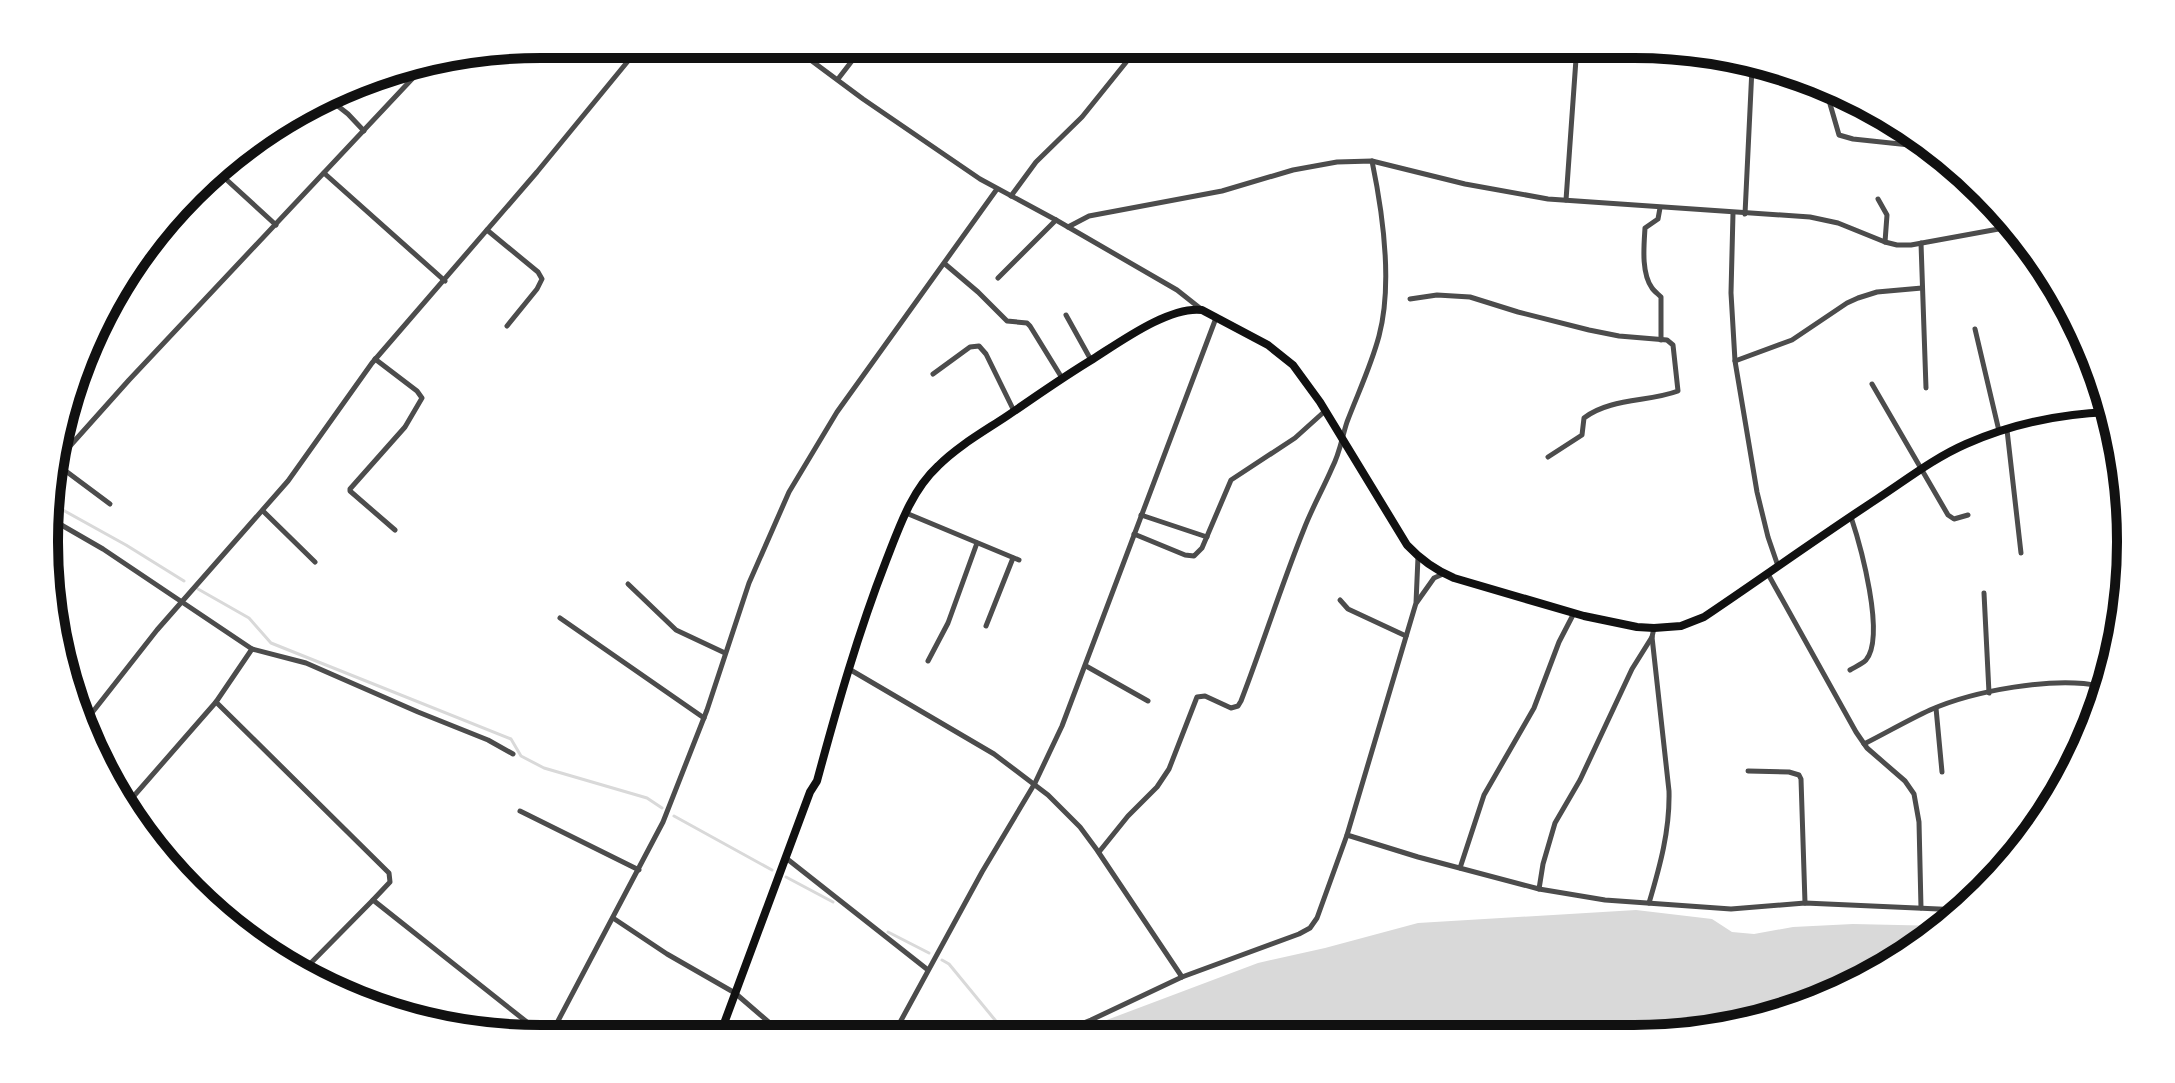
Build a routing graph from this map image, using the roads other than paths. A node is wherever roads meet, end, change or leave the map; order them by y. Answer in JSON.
{"nodes":[{"id":1,"x":631,"y":58,"type":"edge"},
{"id":2,"x":809,"y":58,"type":"edge"},
{"id":3,"x":854,"y":58,"type":"edge"},
{"id":4,"x":1130,"y":58,"type":"edge"},
{"id":5,"x":1576,"y":58,"type":"edge"},
{"id":6,"x":1752,"y":72,"type":"edge"},
{"id":7,"x":417,"y":74,"type":"edge"},
{"id":8,"x":838,"y":79,"type":"junction"},
{"id":9,"x":1829,"y":100,"type":"edge"},
{"id":10,"x":336,"y":104,"type":"edge"},
{"id":11,"x":364,"y":131,"type":"junction"},
{"id":12,"x":1910,"y":145,"type":"edge"},
{"id":13,"x":1372,"y":161,"type":"junction"},
{"id":14,"x":324,"y":173,"type":"junction"},
{"id":15,"x":224,"y":177,"type":"edge"},
{"id":16,"x":997,"y":189,"type":"junction"},
{"id":17,"x":1011,"y":196,"type":"junction"},
{"id":18,"x":1878,"y":199,"type":"dead end"},
{"id":19,"x":1566,"y":200,"type":"junction"},
{"id":20,"x":1660,"y":208,"type":"junction"},
{"id":21,"x":1733,"y":213,"type":"junction"},
{"id":22,"x":1745,"y":214,"type":"junction"},
{"id":23,"x":1056,"y":220,"type":"junction"},
{"id":24,"x":276,"y":225,"type":"junction"},
{"id":25,"x":1068,"y":227,"type":"junction"},
{"id":26,"x":2002,"y":228,"type":"edge"},
{"id":27,"x":487,"y":230,"type":"junction"},
{"id":28,"x":1885,"y":242,"type":"junction"},
{"id":29,"x":1921,"y":243,"type":"junction"},
{"id":30,"x":944,"y":264,"type":"junction"},
{"id":31,"x":998,"y":278,"type":"dead end"},
{"id":32,"x":445,"y":281,"type":"junction"},
{"id":33,"x":1922,"y":288,"type":"junction"},
{"id":34,"x":1410,"y":299,"type":"dead end"},
{"id":35,"x":1202,"y":310,"type":"junction"},
{"id":36,"x":1066,"y":315,"type":"dead end"},
{"id":37,"x":1216,"y":318,"type":"junction"},
{"id":38,"x":507,"y":326,"type":"dead end"},
{"id":39,"x":1975,"y":329,"type":"dead end"},
{"id":40,"x":1661,"y":340,"type":"junction"},
{"id":41,"x":375,"y":359,"type":"junction"},
{"id":42,"x":1091,"y":360,"type":"junction"},
{"id":43,"x":1735,"y":361,"type":"junction"},
{"id":44,"x":933,"y":374,"type":"dead end"},
{"id":45,"x":1062,"y":379,"type":"junction"},
{"id":46,"x":1872,"y":384,"type":"dead end"},
{"id":47,"x":1926,"y":388,"type":"dead end"},
{"id":48,"x":1014,"y":411,"type":"junction"},
{"id":49,"x":1325,"y":411,"type":"junction"},
{"id":50,"x":2100,"y":413,"type":"edge"},
{"id":51,"x":2003,"y":430,"type":"junction"},
{"id":52,"x":1343,"y":442,"type":"junction"},
{"id":53,"x":67,"y":450,"type":"edge"},
{"id":54,"x":1548,"y":457,"type":"dead end"},
{"id":55,"x":1923,"y":468,"type":"junction"},
{"id":56,"x":63,"y":471,"type":"edge"},
{"id":57,"x":110,"y":504,"type":"dead end"},
{"id":58,"x":263,"y":511,"type":"junction"},
{"id":59,"x":906,"y":513,"type":"junction"},
{"id":60,"x":1141,"y":515,"type":"junction"},
{"id":61,"x":1968,"y":515,"type":"dead end"},
{"id":62,"x":1851,"y":516,"type":"junction"},
{"id":63,"x":59,"y":523,"type":"edge"},
{"id":64,"x":395,"y":530,"type":"dead end"},
{"id":65,"x":1134,"y":534,"type":"junction"},
{"id":66,"x":1207,"y":537,"type":"junction"},
{"id":67,"x":977,"y":543,"type":"junction"},
{"id":68,"x":2021,"y":553,"type":"dead end"},
{"id":69,"x":1418,"y":557,"type":"junction"},
{"id":70,"x":315,"y":562,"type":"dead end"},
{"id":71,"x":1778,"y":566,"type":"junction"},
{"id":72,"x":1768,"y":573,"type":"junction"},
{"id":73,"x":1443,"y":574,"type":"junction"},
{"id":74,"x":628,"y":584,"type":"dead end"},
{"id":75,"x":1984,"y":593,"type":"dead end"},
{"id":76,"x":1340,"y":600,"type":"dead end"},
{"id":77,"x":181,"y":602,"type":"junction"},
{"id":78,"x":1416,"y":603,"type":"junction"},
{"id":79,"x":1574,"y":613,"type":"junction"},
{"id":80,"x":560,"y":618,"type":"dead end"},
{"id":81,"x":986,"y":626,"type":"dead end"},
{"id":82,"x":1653,"y":633,"type":"junction"},
{"id":83,"x":1406,"y":636,"type":"junction"},
{"id":84,"x":252,"y":649,"type":"junction"},
{"id":85,"x":725,"y":653,"type":"junction"},
{"id":86,"x":928,"y":661,"type":"dead end"},
{"id":87,"x":1086,"y":666,"type":"junction"},
{"id":88,"x":849,"y":669,"type":"junction"},
{"id":89,"x":1850,"y":670,"type":"dead end"},
{"id":90,"x":2095,"y":685,"type":"edge"},
{"id":91,"x":1989,"y":693,"type":"junction"},
{"id":92,"x":1148,"y":701,"type":"dead end"},
{"id":93,"x":216,"y":702,"type":"junction"},
{"id":94,"x":1936,"y":708,"type":"junction"},
{"id":95,"x":90,"y":715,"type":"edge"},
{"id":96,"x":704,"y":718,"type":"junction"},
{"id":97,"x":1864,"y":744,"type":"junction"},
{"id":98,"x":513,"y":754,"type":"dead end"},
{"id":99,"x":1748,"y":771,"type":"dead end"},
{"id":100,"x":1942,"y":772,"type":"dead end"},
{"id":101,"x":1035,"y":783,"type":"junction"},
{"id":102,"x":132,"y":798,"type":"edge"},
{"id":103,"x":520,"y":811,"type":"dead end"},
{"id":104,"x":1347,"y":835,"type":"junction"},
{"id":105,"x":1099,"y":852,"type":"junction"},
{"id":106,"x":786,"y":857,"type":"junction"},
{"id":107,"x":1460,"y":868,"type":"junction"},
{"id":108,"x":639,"y":870,"type":"junction"},
{"id":109,"x":1539,"y":889,"type":"junction"},
{"id":110,"x":373,"y":900,"type":"junction"},
{"id":111,"x":1649,"y":903,"type":"junction"},
{"id":112,"x":1805,"y":903,"type":"junction"},
{"id":113,"x":1921,"y":908,"type":"junction"},
{"id":114,"x":1947,"y":909,"type":"edge"},
{"id":115,"x":613,"y":918,"type":"junction"},
{"id":116,"x":309,"y":965,"type":"edge"},
{"id":117,"x":928,"y":970,"type":"junction"},
{"id":118,"x":1182,"y":977,"type":"junction"},
{"id":119,"x":735,"y":993,"type":"junction"},
{"id":120,"x":531,"y":1025,"type":"edge"},
{"id":121,"x":555,"y":1025,"type":"edge"},
{"id":122,"x":723,"y":1025,"type":"edge"},
{"id":123,"x":772,"y":1025,"type":"edge"},
{"id":124,"x":899,"y":1025,"type":"edge"},
{"id":125,"x":1079,"y":1025,"type":"edge"}],
"edges":[{"from":1,"to":27,"type":"street"},
{"from":2,"to":8,"type":"street"},
{"from":3,"to":8,"type":"street"},
{"from":4,"to":17,"type":"street"},
{"from":5,"to":19,"type":"street"},
{"from":6,"to":22,"type":"street"},
{"from":7,"to":11,"type":"street"},
{"from":8,"to":16,"type":"street"},
{"from":9,"to":12,"type":"street"},
{"from":10,"to":11,"type":"street"},
{"from":11,"to":14,"type":"street"},
{"from":13,"to":19,"type":"street"},
{"from":13,"to":25,"type":"street"},
{"from":13,"to":52,"type":"street"},
{"from":14,"to":24,"type":"street"},
{"from":14,"to":32,"type":"street"},
{"from":15,"to":24,"type":"street"},
{"from":16,"to":17,"type":"street"},
{"from":16,"to":30,"type":"street"},
{"from":17,"to":23,"type":"street"},
{"from":18,"to":28,"type":"street"},
{"from":19,"to":20,"type":"street"},
{"from":20,"to":21,"type":"street"},
{"from":20,"to":40,"type":"street"},
{"from":21,"to":22,"type":"street"},
{"from":21,"to":43,"type":"street"},
{"from":22,"to":28,"type":"street"},
{"from":23,"to":25,"type":"street"},
{"from":23,"to":31,"type":"street"},
{"from":24,"to":53,"type":"street"},
{"from":25,"to":35,"type":"street"},
{"from":26,"to":29,"type":"street"},
{"from":27,"to":32,"type":"street"},
{"from":27,"to":38,"type":"street"},
{"from":28,"to":29,"type":"street"},
{"from":29,"to":33,"type":"street"},
{"from":30,"to":45,"type":"street"},
{"from":30,"to":85,"type":"street"},
{"from":32,"to":41,"type":"street"},
{"from":33,"to":43,"type":"street"},
{"from":33,"to":47,"type":"street"},
{"from":34,"to":40,"type":"street"},
{"from":35,"to":37,"type":"main road"},
{"from":35,"to":42,"type":"main road"},
{"from":36,"to":42,"type":"street"},
{"from":37,"to":49,"type":"main road"},
{"from":37,"to":60,"type":"street"},
{"from":39,"to":51,"type":"street"},
{"from":40,"to":54,"type":"street"},
{"from":41,"to":58,"type":"street"},
{"from":41,"to":64,"type":"street"},
{"from":42,"to":45,"type":"main road"},
{"from":43,"to":71,"type":"street"},
{"from":44,"to":48,"type":"street"},
{"from":45,"to":48,"type":"main road"},
{"from":46,"to":55,"type":"street"},
{"from":48,"to":59,"type":"main road"},
{"from":49,"to":52,"type":"main road"},
{"from":49,"to":66,"type":"street"},
{"from":50,"to":51,"type":"main road"},
{"from":51,"to":55,"type":"main road"},
{"from":51,"to":68,"type":"street"},
{"from":52,"to":69,"type":"main road"},
{"from":52,"to":105,"type":"street"},
{"from":55,"to":61,"type":"street"},
{"from":55,"to":62,"type":"main road"},
{"from":56,"to":57,"type":"street"},
{"from":58,"to":70,"type":"street"},
{"from":58,"to":77,"type":"street"},
{"from":59,"to":67,"type":"street"},
{"from":59,"to":88,"type":"main road"},
{"from":60,"to":65,"type":"street"},
{"from":60,"to":66,"type":"street"},
{"from":62,"to":71,"type":"main road"},
{"from":62,"to":89,"type":"street"},
{"from":63,"to":77,"type":"street"},
{"from":65,"to":66,"type":"street"},
{"from":65,"to":87,"type":"street"},
{"from":67,"to":81,"type":"street"},
{"from":67,"to":86,"type":"street"},
{"from":69,"to":73,"type":"main road"},
{"from":69,"to":78,"type":"street"},
{"from":71,"to":72,"type":"main road"},
{"from":72,"to":82,"type":"main road"},
{"from":72,"to":97,"type":"street"},
{"from":73,"to":78,"type":"street"},
{"from":73,"to":79,"type":"main road"},
{"from":74,"to":85,"type":"street"},
{"from":75,"to":91,"type":"street"},
{"from":76,"to":83,"type":"street"},
{"from":77,"to":84,"type":"street"},
{"from":77,"to":95,"type":"street"},
{"from":78,"to":83,"type":"street"},
{"from":79,"to":82,"type":"main road"},
{"from":79,"to":107,"type":"street"},
{"from":80,"to":96,"type":"street"},
{"from":82,"to":109,"type":"street"},
{"from":82,"to":111,"type":"street"},
{"from":83,"to":104,"type":"street"},
{"from":84,"to":93,"type":"street"},
{"from":84,"to":98,"type":"street"},
{"from":85,"to":96,"type":"street"},
{"from":87,"to":92,"type":"street"},
{"from":87,"to":101,"type":"street"},
{"from":88,"to":101,"type":"street"},
{"from":88,"to":106,"type":"main road"},
{"from":90,"to":91,"type":"street"},
{"from":91,"to":94,"type":"street"},
{"from":93,"to":102,"type":"street"},
{"from":93,"to":110,"type":"street"},
{"from":94,"to":97,"type":"street"},
{"from":94,"to":100,"type":"street"},
{"from":96,"to":108,"type":"street"},
{"from":97,"to":113,"type":"street"},
{"from":99,"to":112,"type":"street"},
{"from":101,"to":105,"type":"street"},
{"from":101,"to":117,"type":"street"},
{"from":103,"to":108,"type":"street"},
{"from":104,"to":107,"type":"street"},
{"from":104,"to":118,"type":"street"},
{"from":105,"to":118,"type":"street"},
{"from":106,"to":117,"type":"street"},
{"from":106,"to":119,"type":"main road"},
{"from":107,"to":109,"type":"street"},
{"from":108,"to":115,"type":"street"},
{"from":109,"to":111,"type":"street"},
{"from":110,"to":116,"type":"street"},
{"from":110,"to":120,"type":"street"},
{"from":111,"to":112,"type":"street"},
{"from":112,"to":113,"type":"street"},
{"from":113,"to":114,"type":"street"},
{"from":115,"to":119,"type":"street"},
{"from":115,"to":121,"type":"street"},
{"from":117,"to":124,"type":"street"},
{"from":118,"to":125,"type":"street"},
{"from":119,"to":122,"type":"main road"},
{"from":119,"to":123,"type":"street"}]}
